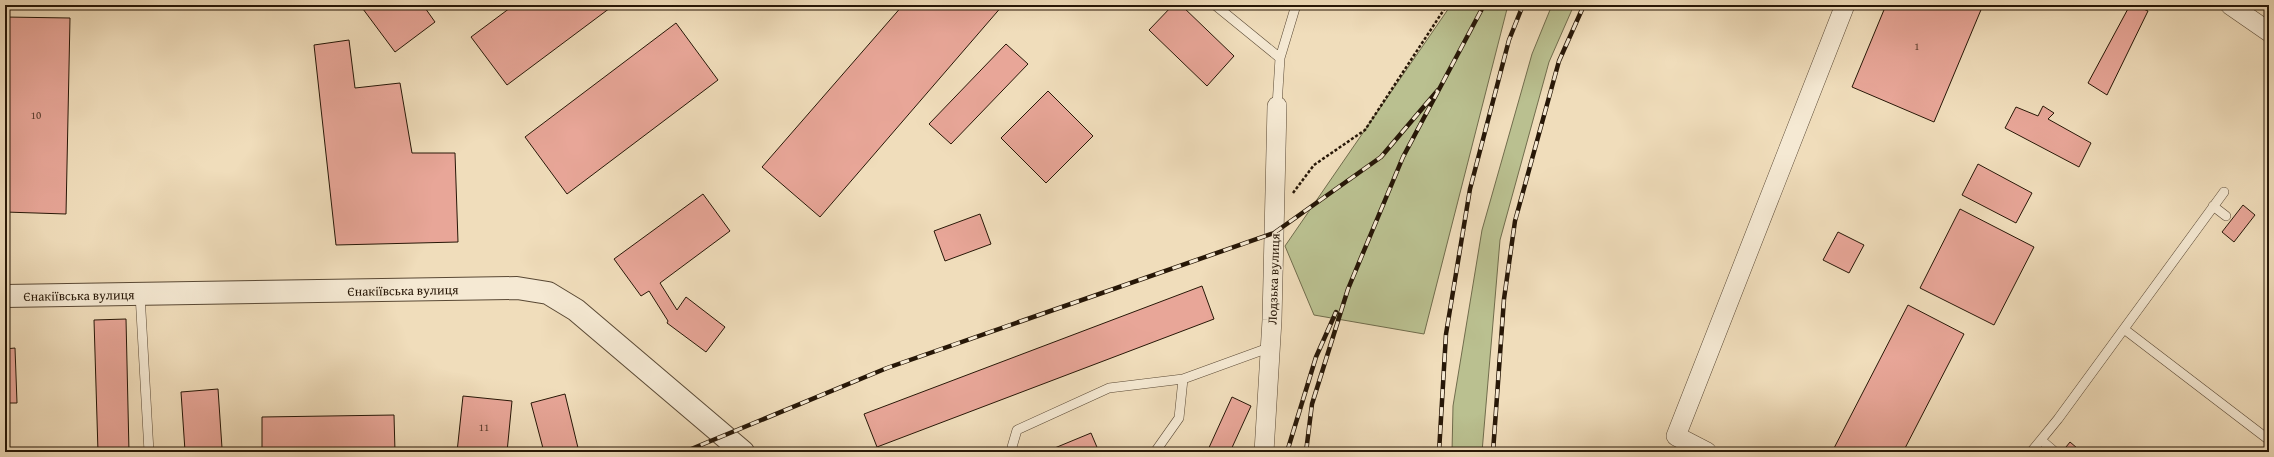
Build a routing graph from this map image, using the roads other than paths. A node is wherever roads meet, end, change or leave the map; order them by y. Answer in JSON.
{"nodes":[{"id":1,"x":1215,"y":5,"type":"edge"},
{"id":2,"x":1296,"y":5,"type":"edge"},
{"id":3,"x":1845,"y":5,"type":"edge"},
{"id":4,"x":2230,"y":5,"type":"edge"},
{"id":5,"x":2269,"y":32,"type":"edge"},
{"id":6,"x":1280,"y":58,"type":"junction"},
{"id":7,"x":1277,"y":106,"type":"joint"},
{"id":8,"x":2224,"y":192,"type":"dead end"},
{"id":9,"x":2213,"y":206,"type":"junction"},
{"id":10,"x":2226,"y":216,"type":"dead end"},
{"id":11,"x":140,"y":294,"type":"junction"},
{"id":12,"x":5,"y":296,"type":"edge"},
{"id":13,"x":2124,"y":329,"type":"junction"},
{"id":14,"x":1270,"y":347,"type":"junction"},
{"id":15,"x":1183,"y":379,"type":"junction"},
{"id":16,"x":2041,"y":440,"type":"junction"},
{"id":17,"x":2269,"y":440,"type":"edge"},
{"id":18,"x":149,"y":452,"type":"edge"},
{"id":19,"x":743,"y":452,"type":"edge"},
{"id":20,"x":1014,"y":452,"type":"edge"},
{"id":21,"x":1155,"y":452,"type":"edge"},
{"id":22,"x":1264,"y":452,"type":"edge"},
{"id":23,"x":1707,"y":452,"type":"edge"},
{"id":24,"x":2031,"y":452,"type":"edge"},
{"id":25,"x":2055,"y":452,"type":"edge"}],
"edges":[{"from":1,"to":6,"type":"lane"},
{"from":2,"to":6,"type":"lane"},
{"from":3,"to":23,"type":"street"},
{"from":4,"to":5,"type":"street"},
{"from":6,"to":7,"type":"lane"},
{"from":7,"to":14,"type":"street","name":"Лодзька вулиця"},
{"from":8,"to":9,"type":"lane"},
{"from":9,"to":10,"type":"lane"},
{"from":9,"to":13,"type":"lane"},
{"from":11,"to":12,"type":"street","name":"Єнакіївська вулиця"},
{"from":11,"to":18,"type":"lane"},
{"from":11,"to":19,"type":"street","name":"Єнакіївська вулиця"},
{"from":13,"to":16,"type":"lane"},
{"from":13,"to":17,"type":"lane"},
{"from":14,"to":15,"type":"lane"},
{"from":14,"to":22,"type":"street","name":"Лодзька вулиця"},
{"from":15,"to":20,"type":"lane"},
{"from":15,"to":21,"type":"lane"},
{"from":16,"to":24,"type":"lane"},
{"from":16,"to":25,"type":"lane"}]}
